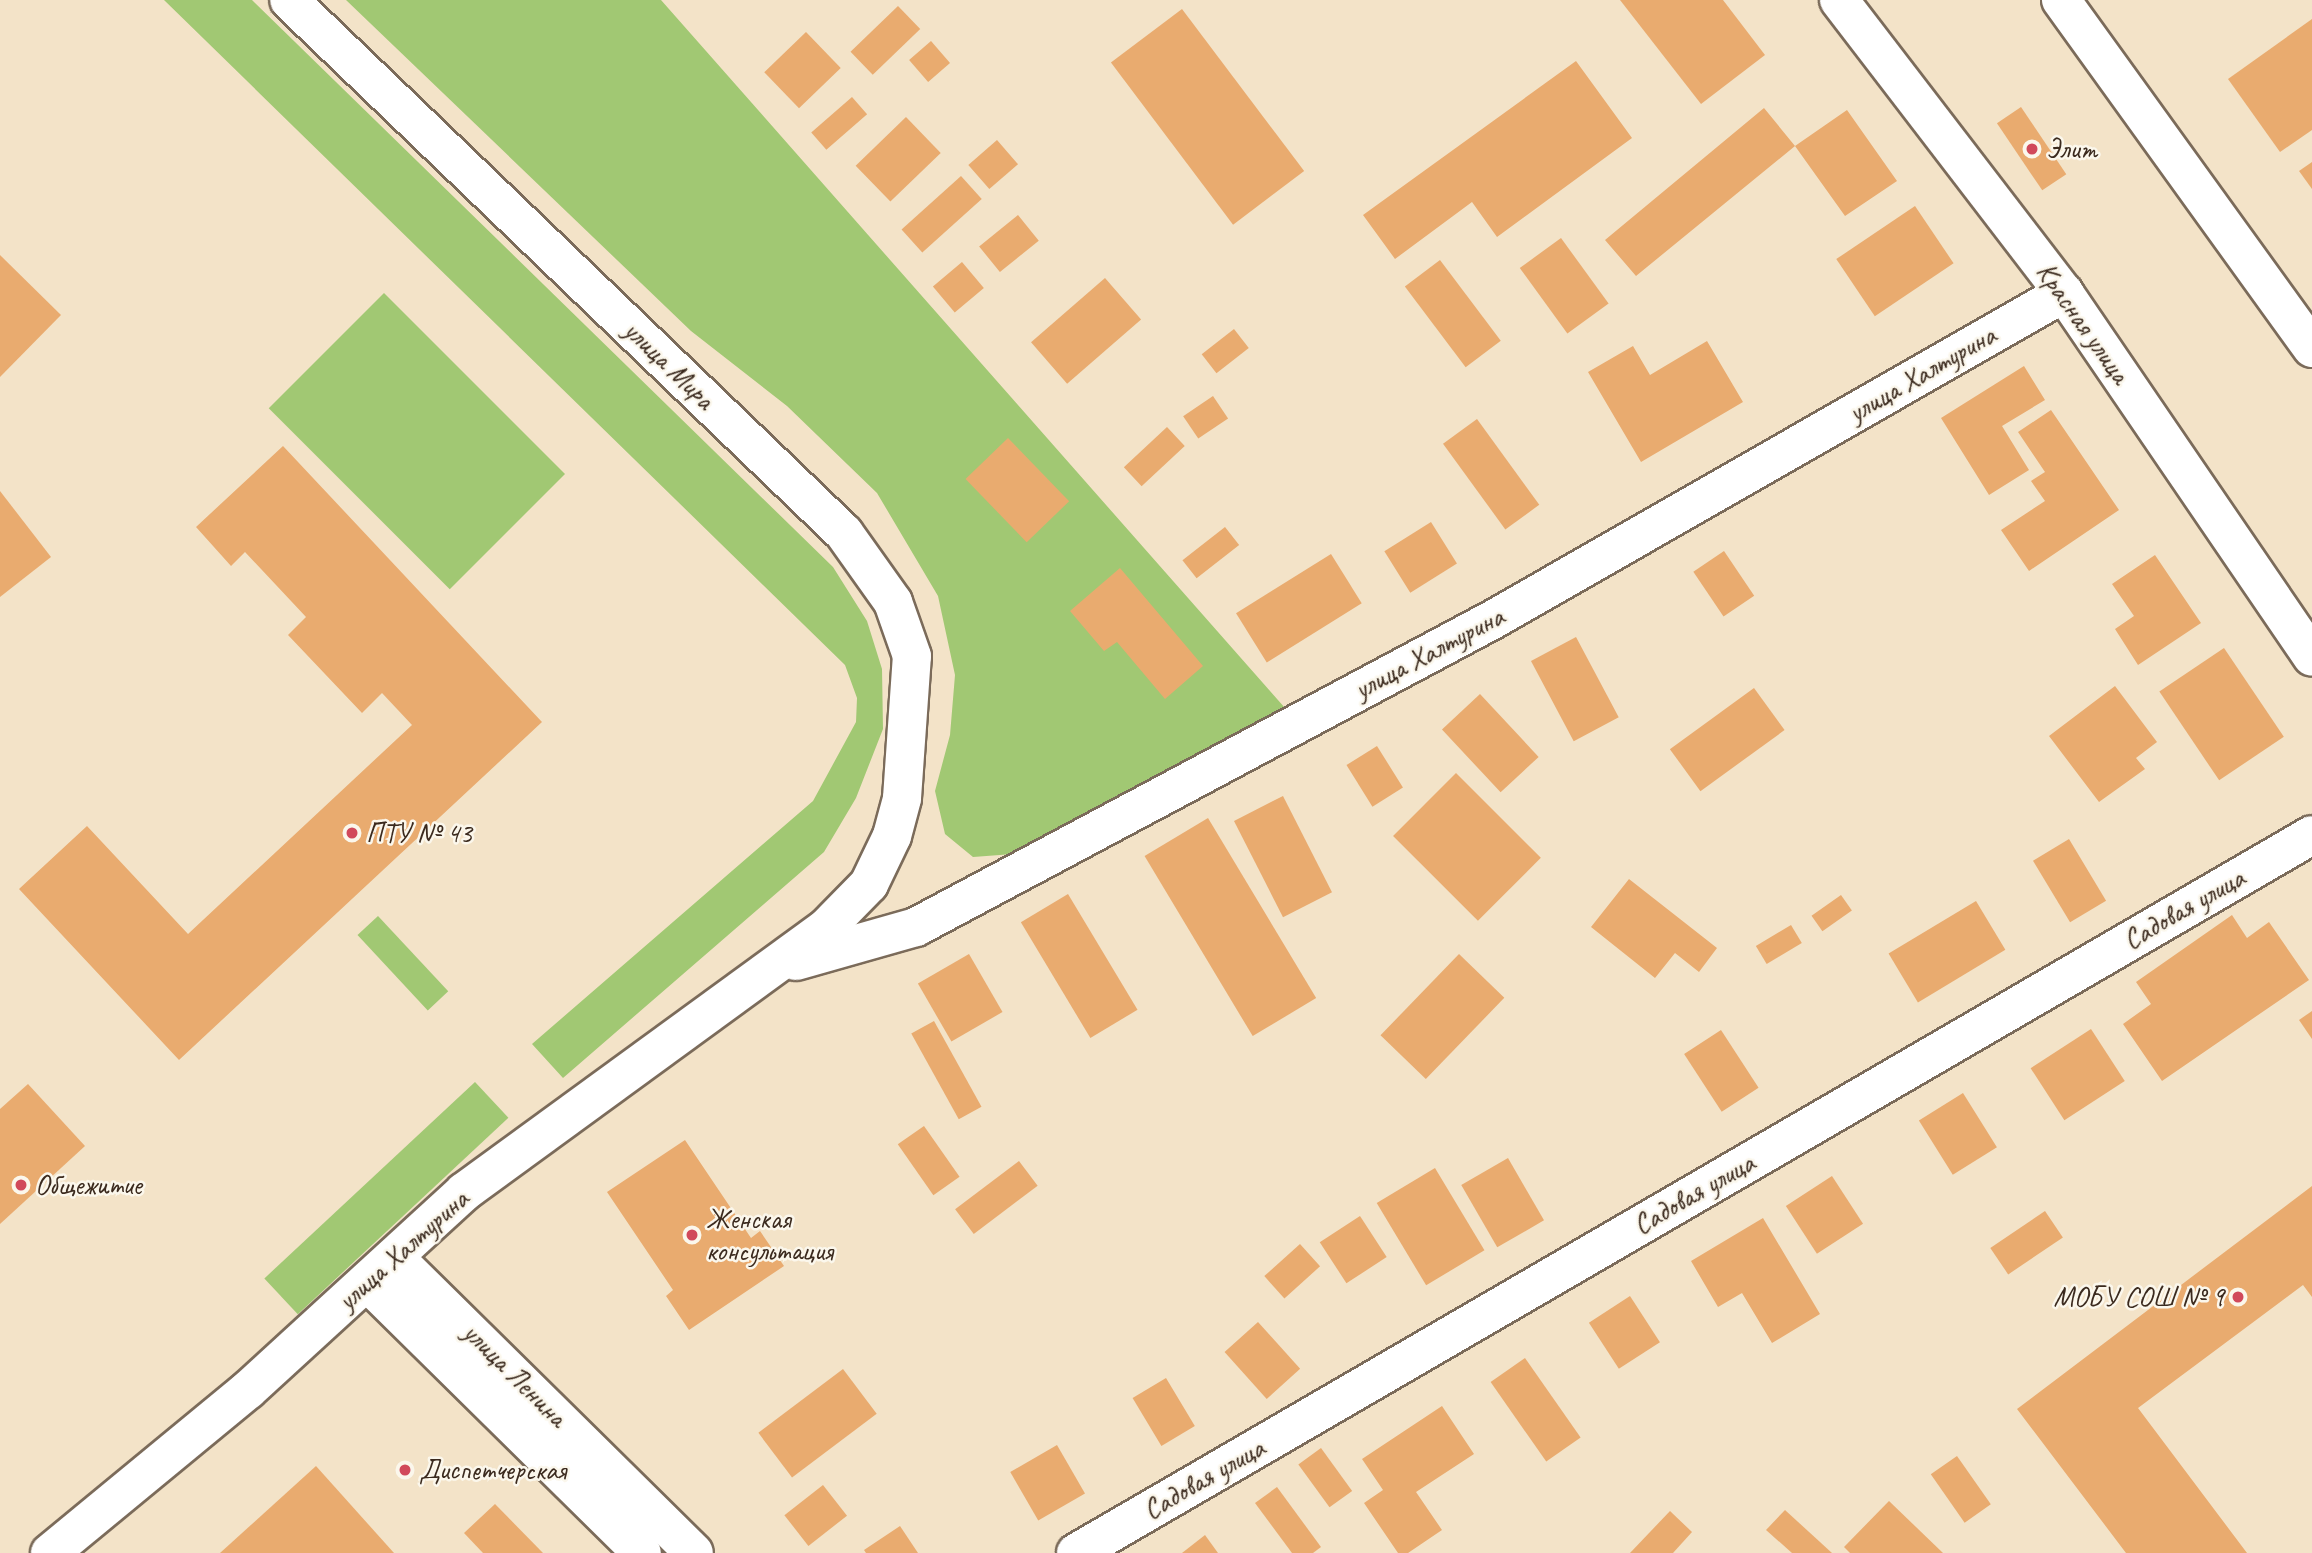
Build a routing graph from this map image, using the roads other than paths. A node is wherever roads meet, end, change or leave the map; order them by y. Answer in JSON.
{"nodes":[{"id":1,"x":289,"y":0,"type":"edge"},
{"id":2,"x":1839,"y":0,"type":"edge"},
{"id":3,"x":2061,"y":0,"type":"edge"},
{"id":4,"x":2064,"y":293,"type":"junction"},
{"id":5,"x":2312,"y":348,"type":"edge"},
{"id":6,"x":2312,"y":656,"type":"edge"},
{"id":7,"x":902,"y":798,"type":"joint"},
{"id":8,"x":2312,"y":835,"type":"edge"},
{"id":9,"x":774,"y":967,"type":"junction"},
{"id":10,"x":381,"y":1269,"type":"junction"},
{"id":11,"x":50,"y":1553,"type":"edge"},
{"id":12,"x":642,"y":1553,"type":"edge"},
{"id":13,"x":694,"y":1553,"type":"edge"},
{"id":14,"x":1076,"y":1553,"type":"edge"}],
"edges":[{"from":1,"to":7,"type":"street","name":"улица Мира"},
{"from":2,"to":4,"type":"street","name":"Красная улица"},
{"from":3,"to":5,"type":"street"},
{"from":4,"to":6,"type":"street","name":"Красная улица"},
{"from":4,"to":9,"type":"street","name":"улица Халтурина"},
{"from":7,"to":9,"type":"street","name":"улица Халтурина"},
{"from":8,"to":14,"type":"street","name":"Садовая улица"},
{"from":9,"to":10,"type":"street","name":"улица Халтурина"},
{"from":10,"to":11,"type":"street","name":"улица Халтурина"},
{"from":10,"to":12,"type":"street"},
{"from":10,"to":13,"type":"street","name":"улица Ленина"}]}
